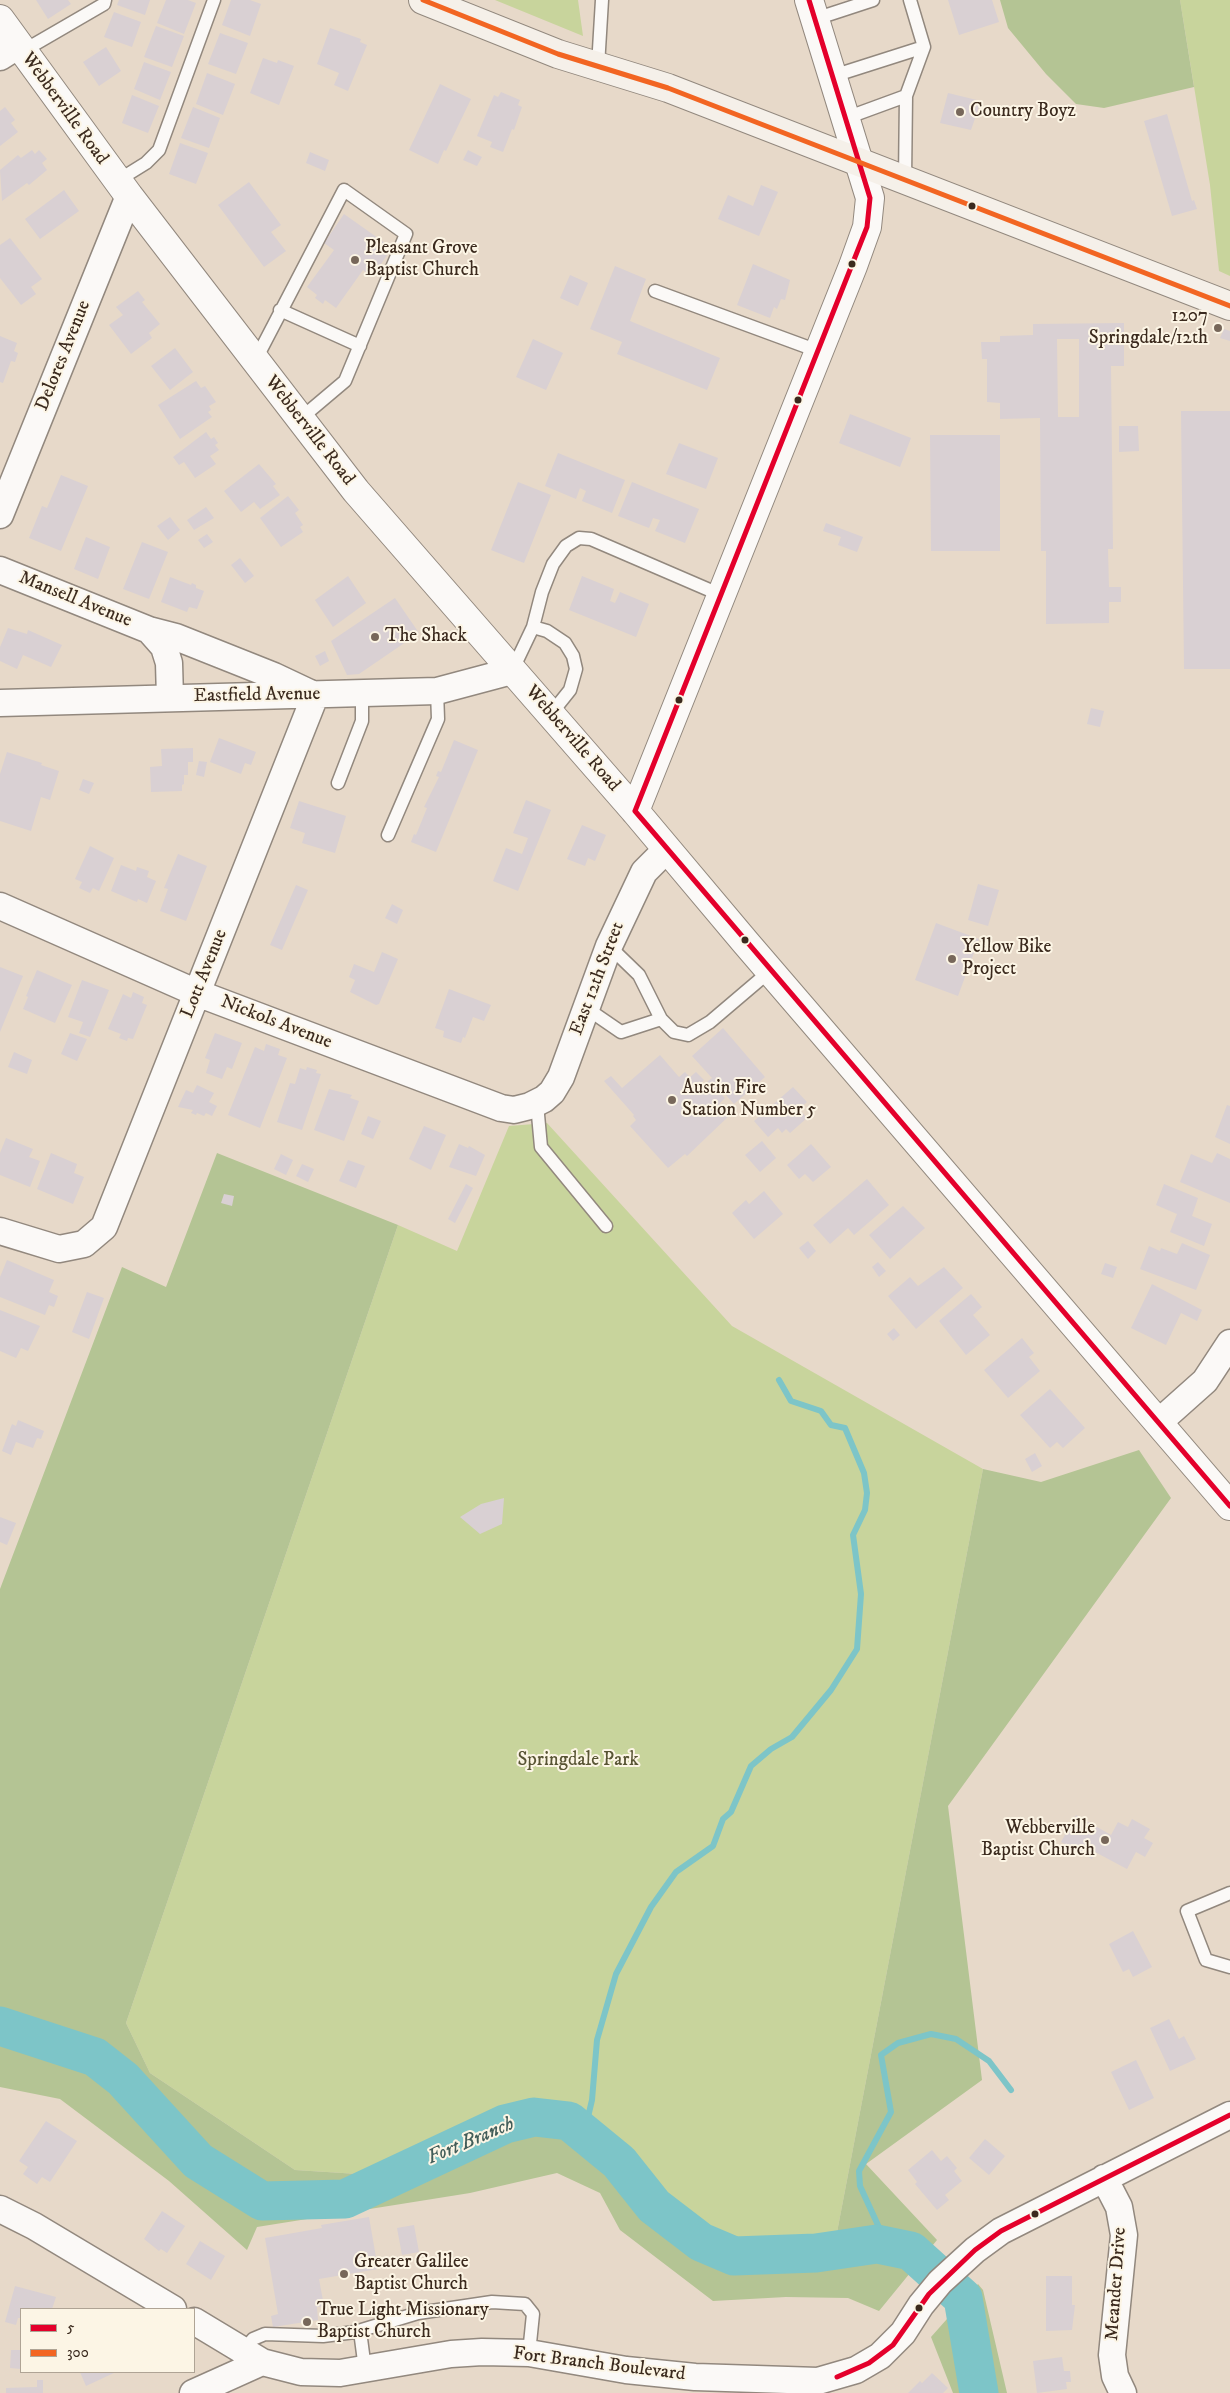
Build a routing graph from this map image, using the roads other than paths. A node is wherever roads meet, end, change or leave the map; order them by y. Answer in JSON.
{"nodes":[{"id":1,"x":105,"y":0,"type":"edge"},
{"id":2,"x":214,"y":0,"type":"edge"},
{"id":3,"x":423,"y":0,"type":"edge"},
{"id":4,"x":602,"y":0,"type":"edge"},
{"id":5,"x":873,"y":0,"type":"edge"},
{"id":6,"x":910,"y":0,"type":"edge"},
{"id":7,"x":812,"y":9,"type":"edge"},
{"id":8,"x":0,"y":19,"type":"edge"},
{"id":9,"x":924,"y":47,"type":"junction"},
{"id":10,"x":14,"y":51,"type":"edge"},
{"id":11,"x":598,"y":66,"type":"junction"},
{"id":12,"x":833,"y":76,"type":"junction"},
{"id":13,"x":906,"y":96,"type":"junction"},
{"id":14,"x":846,"y":118,"type":"junction"},
{"id":15,"x":859,"y":161,"type":"junction"},
{"id":16,"x":905,"y":179,"type":"junction"},
{"id":17,"x":123,"y":188,"type":"junction"},
{"id":18,"x":655,"y":291,"type":"dead end"},
{"id":19,"x":1230,"y":306,"type":"edge"},
{"id":20,"x":280,"y":310,"type":"junction"},
{"id":21,"x":360,"y":346,"type":"junction"},
{"id":22,"x":818,"y":351,"type":"junction"},
{"id":23,"x":255,"y":361,"type":"junction"},
{"id":24,"x":300,"y":419,"type":"junction"},
{"id":25,"x":0,"y":515,"type":"edge"},
{"id":26,"x":0,"y":570,"type":"edge"},
{"id":27,"x":721,"y":595,"type":"junction"},
{"id":28,"x":533,"y":628,"type":"junction"},
{"id":29,"x":149,"y":630,"type":"junction"},
{"id":30,"x":512,"y":671,"type":"junction"},
{"id":31,"x":437,"y":691,"type":"junction"},
{"id":32,"x":362,"y":694,"type":"junction"},
{"id":33,"x":315,"y":696,"type":"junction"},
{"id":34,"x":170,"y":698,"type":"junction"},
{"id":35,"x":0,"y":703,"type":"edge"},
{"id":36,"x":550,"y":715,"type":"junction"},
{"id":37,"x":338,"y":783,"type":"dead end"},
{"id":38,"x":635,"y":811,"type":"junction"},
{"id":39,"x":388,"y":835,"type":"dead end"},
{"id":40,"x":667,"y":849,"type":"junction"},
{"id":41,"x":0,"y":906,"type":"edge"},
{"id":42,"x":609,"y":946,"type":"junction"},
{"id":43,"x":770,"y":971,"type":"junction"},
{"id":44,"x":197,"y":993,"type":"junction"},
{"id":45,"x":586,"y":1008,"type":"junction"},
{"id":46,"x":661,"y":1019,"type":"junction"},
{"id":47,"x":533,"y":1105,"type":"junction"},
{"id":48,"x":606,"y":1226,"type":"dead end"},
{"id":49,"x":0,"y":1232,"type":"edge"},
{"id":50,"x":1230,"y":1343,"type":"edge"},
{"id":51,"x":1159,"y":1422,"type":"junction"},
{"id":52,"x":1230,"y":1506,"type":"edge"},
{"id":53,"x":1230,"y":1893,"type":"edge"},
{"id":54,"x":1230,"y":1967,"type":"edge"},
{"id":55,"x":1230,"y":2115,"type":"edge"},
{"id":56,"x":1104,"y":2178,"type":"junction"},
{"id":57,"x":0,"y":2208,"type":"edge"},
{"id":58,"x":171,"y":2308,"type":"edge"},
{"id":59,"x":195,"y":2323,"type":"edge"},
{"id":60,"x":360,"y":2331,"type":"junction"},
{"id":61,"x":529,"y":2353,"type":"junction"},
{"id":62,"x":252,"y":2357,"type":"junction"},
{"id":63,"x":365,"y":2369,"type":"junction"},
{"id":64,"x":834,"y":2385,"type":"edge"},
{"id":65,"x":193,"y":2393,"type":"edge"},
{"id":66,"x":1123,"y":2393,"type":"edge"}],
"edges":[{"from":1,"to":10,"type":"lane"},
{"from":2,"to":17,"type":"lane"},
{"from":3,"to":11,"type":"main road"},
{"from":4,"to":11,"type":"lane"},
{"from":5,"to":7,"type":"lane"},
{"from":6,"to":9,"type":"lane"},
{"from":7,"to":12,"type":"street"},
{"from":8,"to":10,"type":"street","name":"Webberville Road"},
{"from":9,"to":12,"type":"lane"},
{"from":9,"to":13,"type":"lane"},
{"from":10,"to":17,"type":"street","name":"Webberville Road"},
{"from":11,"to":15,"type":"main road"},
{"from":12,"to":14,"type":"street"},
{"from":13,"to":14,"type":"lane"},
{"from":13,"to":16,"type":"lane"},
{"from":14,"to":15,"type":"street"},
{"from":15,"to":16,"type":"main road"},
{"from":15,"to":22,"type":"street"},
{"from":16,"to":19,"type":"main road"},
{"from":17,"to":23,"type":"street","name":"Webberville Road"},
{"from":17,"to":25,"type":"street","name":"Delores Avenue"},
{"from":18,"to":22,"type":"lane"},
{"from":20,"to":21,"type":"lane"},
{"from":20,"to":21,"type":"lane"},
{"from":20,"to":23,"type":"lane"},
{"from":21,"to":24,"type":"lane"},
{"from":22,"to":27,"type":"street"},
{"from":23,"to":24,"type":"street","name":"Webberville Road"},
{"from":24,"to":30,"type":"street","name":"Webberville Road"},
{"from":26,"to":29,"type":"street","name":"Mansell Avenue"},
{"from":27,"to":28,"type":"lane"},
{"from":27,"to":38,"type":"street"},
{"from":28,"to":30,"type":"lane"},
{"from":28,"to":36,"type":"lane"},
{"from":29,"to":33,"type":"street","name":"Mansell Avenue"},
{"from":29,"to":34,"type":"street","name":"Mansell Avenue"},
{"from":30,"to":31,"type":"street","name":"Eastfield Avenue"},
{"from":30,"to":36,"type":"street","name":"Webberville Road"},
{"from":31,"to":32,"type":"street","name":"Eastfield Avenue"},
{"from":31,"to":39,"type":"lane"},
{"from":32,"to":33,"type":"street","name":"Eastfield Avenue"},
{"from":32,"to":37,"type":"lane"},
{"from":33,"to":34,"type":"street","name":"Eastfield Avenue"},
{"from":33,"to":44,"type":"street","name":"Lott Avenue"},
{"from":34,"to":35,"type":"street","name":"Eastfield Avenue"},
{"from":36,"to":38,"type":"street","name":"Webberville Road"},
{"from":38,"to":40,"type":"street","name":"Webberville Road"},
{"from":40,"to":42,"type":"street","name":"East 12th Street"},
{"from":40,"to":43,"type":"street","name":"Webberville Road"},
{"from":41,"to":44,"type":"street","name":"Nickols Avenue"},
{"from":42,"to":45,"type":"street","name":"East 12th Street"},
{"from":42,"to":46,"type":"lane"},
{"from":43,"to":46,"type":"lane"},
{"from":43,"to":51,"type":"street","name":"Webberville Road"},
{"from":44,"to":47,"type":"street","name":"Nickols Avenue"},
{"from":44,"to":49,"type":"street","name":"Lott Avenue"},
{"from":45,"to":46,"type":"lane"},
{"from":45,"to":47,"type":"street","name":"East 12th Street"},
{"from":47,"to":48,"type":"lane"},
{"from":50,"to":51,"type":"street"},
{"from":51,"to":52,"type":"street","name":"Webberville Road"},
{"from":53,"to":54,"type":"lane"},
{"from":55,"to":56,"type":"street","name":"Fort Branch Boulevard"},
{"from":56,"to":64,"type":"street","name":"Fort Branch Boulevard"},
{"from":56,"to":66,"type":"street","name":"Meander Drive"},
{"from":57,"to":58,"type":"street"},
{"from":59,"to":62,"type":"street","name":"Fort Branch Boulevard"},
{"from":60,"to":61,"type":"lane"},
{"from":60,"to":62,"type":"lane"},
{"from":60,"to":63,"type":"lane"},
{"from":61,"to":63,"type":"street","name":"Fort Branch Boulevard"},
{"from":61,"to":64,"type":"street","name":"Fort Branch Boulevard"},
{"from":62,"to":63,"type":"street","name":"Fort Branch Boulevard"},
{"from":62,"to":65,"type":"street"}]}
